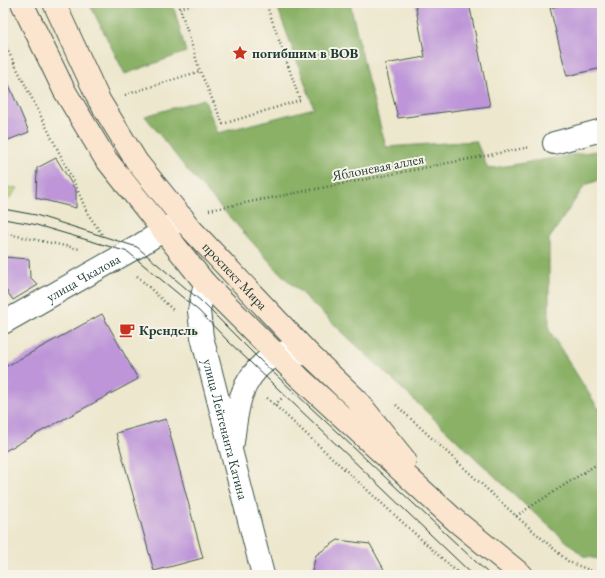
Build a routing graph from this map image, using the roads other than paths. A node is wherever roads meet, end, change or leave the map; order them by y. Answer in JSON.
{"nodes":[{"id":1,"x":22,"y":3,"type":"edge"},
{"id":2,"x":54,"y":3,"type":"edge"},
{"id":3,"x":602,"y":130,"type":"edge"},
{"id":4,"x":554,"y":142,"type":"road end"},
{"id":5,"x":183,"y":218,"type":"junction"},
{"id":6,"x":162,"y":231,"type":"junction"},
{"id":7,"x":204,"y":283,"type":"junction"},
{"id":8,"x":3,"y":323,"type":"edge"},
{"id":9,"x":275,"y":354,"type":"junction"},
{"id":10,"x":310,"y":355,"type":"junction"},
{"id":11,"x":231,"y":452,"type":"junction"},
{"id":12,"x":456,"y":521,"type":"junction"},
{"id":13,"x":262,"y":575,"type":"edge"},
{"id":14,"x":522,"y":575,"type":"edge"}],
"edges":[{"from":1,"to":6,"type":"main road","name":"проспект Мира"},
{"from":2,"to":5,"type":"main road","name":"проспект Мира"},
{"from":3,"to":4,"type":"street"},
{"from":5,"to":6,"type":"street","name":"улица Чкалова"},
{"from":5,"to":10,"type":"main road","name":"проспект Мира"},
{"from":6,"to":7,"type":"main road","name":"проспект Мира"},
{"from":6,"to":8,"type":"street","name":"улица Чкалова"},
{"from":7,"to":9,"type":"main road","name":"проспект Мира"},
{"from":7,"to":11,"type":"street","name":"улица Лейтенанта Катина"},
{"from":9,"to":10,"type":"street"},
{"from":9,"to":11,"type":"street"},
{"from":9,"to":12,"type":"main road","name":"проспект Мира"},
{"from":10,"to":12,"type":"main road","name":"проспект Мира"},
{"from":11,"to":13,"type":"street","name":"улица Лейтенанта Катина"},
{"from":12,"to":14,"type":"main road"}]}
